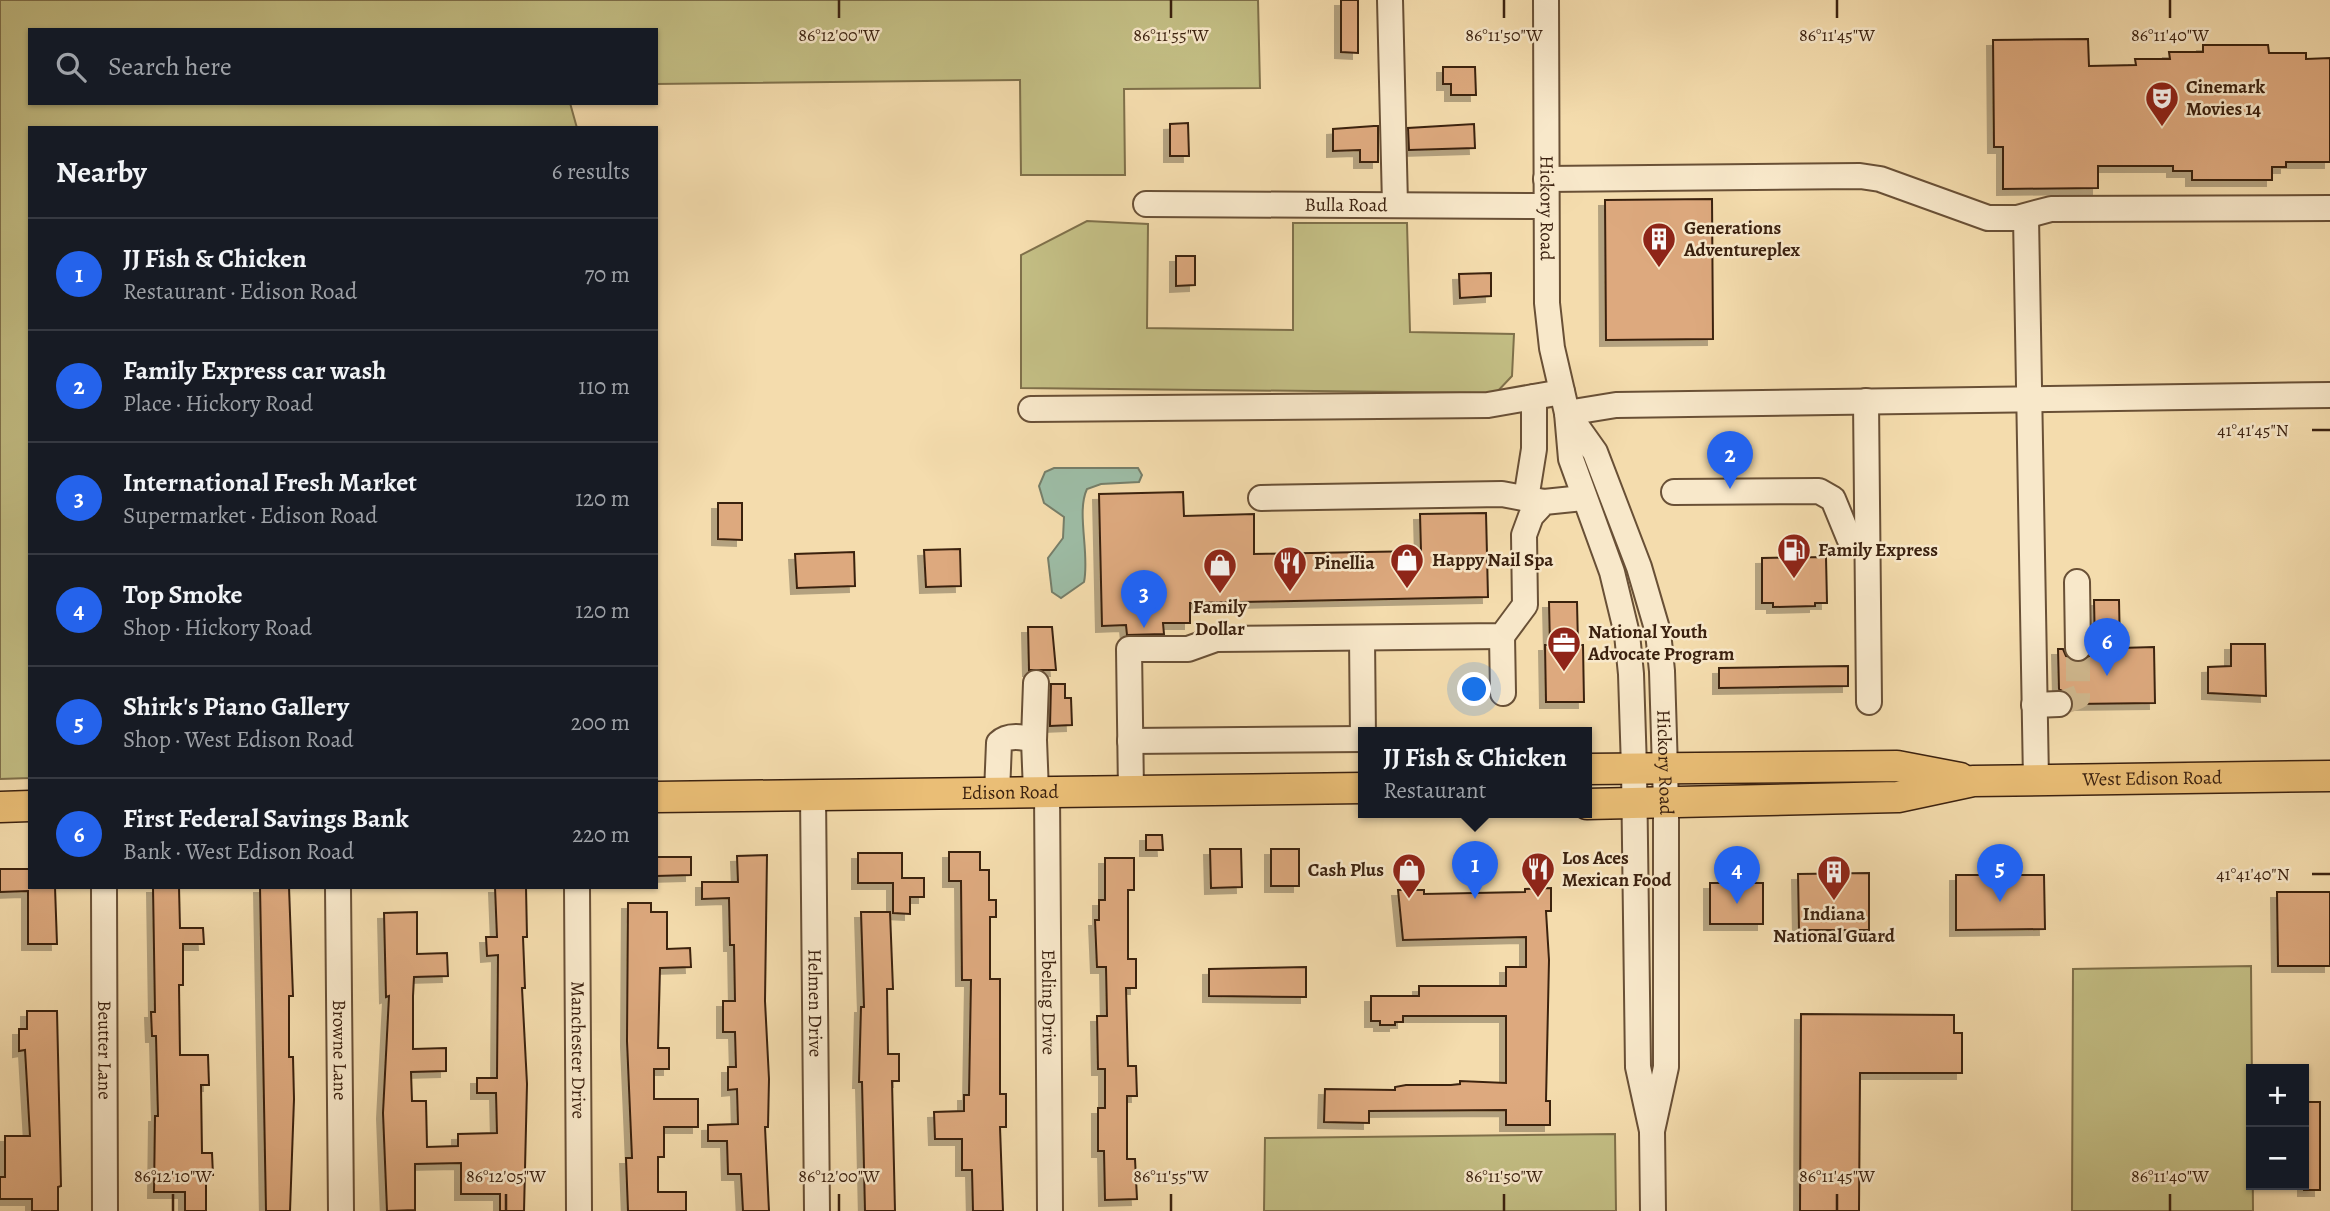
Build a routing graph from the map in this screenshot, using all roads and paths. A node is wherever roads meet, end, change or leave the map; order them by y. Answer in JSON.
{"nodes":[{"id":1,"x":1390,"y":0,"type":"edge"},
{"id":2,"x":1546,"y":0,"type":"edge"},
{"id":3,"x":1546,"y":179,"type":"junction"},
{"id":4,"x":1146,"y":204,"type":"dead end"},
{"id":5,"x":1395,"y":204,"type":"junction"},
{"id":6,"x":1546,"y":206,"type":"junction"},
{"id":7,"x":2330,"y":208,"type":"edge"},
{"id":8,"x":2026,"y":217,"type":"junction"},
{"id":9,"x":2330,"y":395,"type":"edge"},
{"id":10,"x":1534,"y":397,"type":"junction"},
{"id":11,"x":2029,"y":398,"type":"junction"},
{"id":12,"x":1866,"y":401,"type":"junction"},
{"id":13,"x":1564,"y":403,"type":"junction"},
{"id":14,"x":1031,"y":409,"type":"dead end"},
{"id":15,"x":1674,"y":492,"type":"dead end"},
{"id":16,"x":1261,"y":498,"type":"dead end"},
{"id":17,"x":1583,"y":498,"type":"junction"},
{"id":18,"x":1535,"y":500,"type":"junction"},
{"id":19,"x":1849,"y":538,"type":"dead end"},
{"id":20,"x":2077,"y":582,"type":"dead end"},
{"id":21,"x":1502,"y":636,"type":"junction"},
{"id":22,"x":1362,"y":638,"type":"junction"},
{"id":23,"x":2078,"y":648,"type":"tunnel mouth"},
{"id":24,"x":1036,"y":683,"type":"dead end"},
{"id":25,"x":1503,"y":693,"type":"dead end"},
{"id":26,"x":1869,"y":702,"type":"dead end"},
{"id":27,"x":2059,"y":704,"type":"dead end"},
{"id":28,"x":2034,"y":705,"type":"junction"},
{"id":29,"x":1363,"y":727,"type":"edge"},
{"id":30,"x":1358,"y":738,"type":"edge"},
{"id":31,"x":1034,"y":740,"type":"junction"},
{"id":32,"x":1130,"y":741,"type":"junction"},
{"id":33,"x":1665,"y":767,"type":"junction"},
{"id":34,"x":1634,"y":768,"type":"junction"},
{"id":35,"x":1592,"y":769,"type":"edge"},
{"id":36,"x":2330,"y":776,"type":"edge"},
{"id":37,"x":2036,"y":780,"type":"junction"},
{"id":38,"x":1973,"y":781,"type":"junction"},
{"id":39,"x":1358,"y":789,"type":"edge"},
{"id":40,"x":1131,"y":791,"type":"junction"},
{"id":41,"x":1042,"y":792,"type":"junction"},
{"id":42,"x":997,"y":793,"type":"junction"},
{"id":43,"x":813,"y":796,"type":"junction"},
{"id":44,"x":658,"y":797,"type":"edge"},
{"id":45,"x":1634,"y":803,"type":"junction"},
{"id":46,"x":1666,"y":803,"type":"junction"},
{"id":47,"x":1592,"y":804,"type":"edge"},
{"id":48,"x":28,"y":806,"type":"edge"},
{"id":49,"x":0,"y":807,"type":"edge"},
{"id":50,"x":104,"y":889,"type":"edge"},
{"id":51,"x":338,"y":889,"type":"edge"},
{"id":52,"x":577,"y":889,"type":"edge"},
{"id":53,"x":1652,"y":1130,"type":"junction"},
{"id":54,"x":106,"y":1211,"type":"edge"},
{"id":55,"x":341,"y":1211,"type":"edge"},
{"id":56,"x":579,"y":1211,"type":"edge"},
{"id":57,"x":817,"y":1211,"type":"edge"},
{"id":58,"x":1050,"y":1211,"type":"edge"},
{"id":59,"x":1653,"y":1211,"type":"edge"}],
"edges":[{"from":1,"to":5,"type":"street"},
{"from":2,"to":3,"type":"street","name":"Hickory Road"},
{"from":3,"to":6,"type":"street","name":"Hickory Road"},
{"from":3,"to":8,"type":"street"},
{"from":4,"to":5,"type":"street","name":"Bulla Road"},
{"from":5,"to":6,"type":"street","name":"Bulla Road"},
{"from":6,"to":13,"type":"street","name":"Hickory Road"},
{"from":7,"to":8,"type":"street"},
{"from":8,"to":11,"type":"street"},
{"from":9,"to":11,"type":"street"},
{"from":10,"to":13,"type":"street"},
{"from":10,"to":14,"type":"street"},
{"from":10,"to":18,"type":"street"},
{"from":11,"to":12,"type":"street"},
{"from":11,"to":28,"type":"street"},
{"from":12,"to":13,"type":"street"},
{"from":12,"to":26,"type":"street"},
{"from":13,"to":17,"type":"street","name":"Hickory Road"},
{"from":13,"to":33,"type":"street","name":"Hickory Road"},
{"from":15,"to":19,"type":"street"},
{"from":16,"to":18,"type":"street"},
{"from":17,"to":18,"type":"street"},
{"from":17,"to":34,"type":"street","name":"Hickory Road"},
{"from":18,"to":21,"type":"street"},
{"from":20,"to":23,"type":"street"},
{"from":21,"to":22,"type":"street"},
{"from":21,"to":25,"type":"street"},
{"from":22,"to":29,"type":"street"},
{"from":22,"to":32,"type":"street"},
{"from":24,"to":31,"type":"street","name":"Ebeling Drive"},
{"from":27,"to":28,"type":"street"},
{"from":28,"to":37,"type":"street"},
{"from":30,"to":32,"type":"street"},
{"from":31,"to":41,"type":"street","name":"Ebeling Drive"},
{"from":31,"to":42,"type":"street"},
{"from":32,"to":40,"type":"street"},
{"from":33,"to":34,"type":"main road"},
{"from":33,"to":38,"type":"main road","name":"West Edison Road"},
{"from":33,"to":46,"type":"street","name":"Hickory Road"},
{"from":34,"to":35,"type":"main road"},
{"from":34,"to":45,"type":"street","name":"Hickory Road"},
{"from":36,"to":37,"type":"main road","name":"West Edison Road"},
{"from":37,"to":38,"type":"main road","name":"West Edison Road"},
{"from":38,"to":46,"type":"main road","name":"West Edison Road"},
{"from":39,"to":40,"type":"main road","name":"Edison Road"},
{"from":40,"to":41,"type":"main road","name":"Edison Road"},
{"from":41,"to":42,"type":"main road","name":"Edison Road"},
{"from":41,"to":58,"type":"street","name":"Ebeling Drive"},
{"from":42,"to":43,"type":"main road","name":"Edison Road"},
{"from":43,"to":44,"type":"main road","name":"Edison Road"},
{"from":43,"to":57,"type":"street","name":"Helmen Drive"},
{"from":45,"to":46,"type":"main road"},
{"from":45,"to":47,"type":"main road"},
{"from":45,"to":53,"type":"street","name":"Hickory Road"},
{"from":46,"to":53,"type":"street","name":"Hickory Road"},
{"from":48,"to":49,"type":"main road"},
{"from":50,"to":54,"type":"street","name":"Beutter Lane"},
{"from":51,"to":55,"type":"street","name":"Browne Lane"},
{"from":52,"to":56,"type":"street","name":"Manchester Drive"},
{"from":53,"to":59,"type":"street","name":"Hickory Road"}]}
